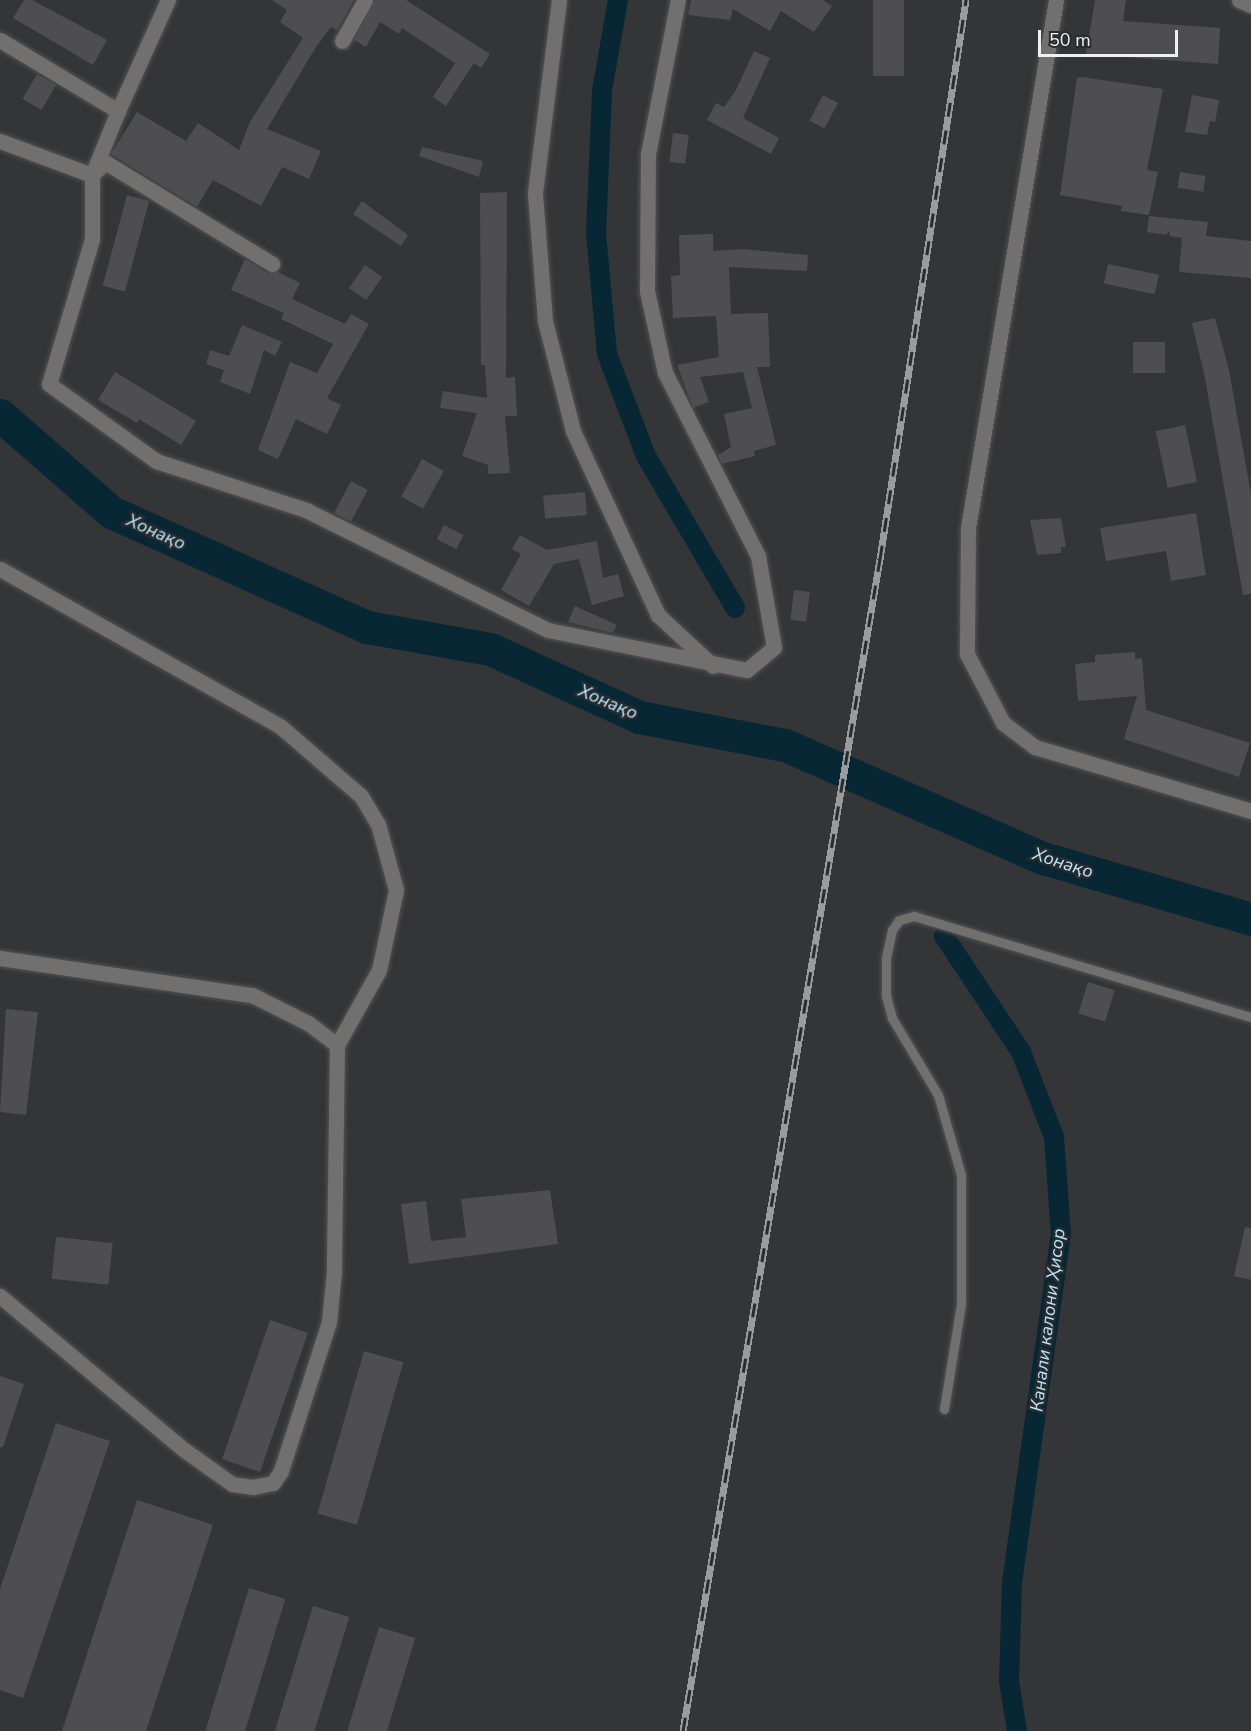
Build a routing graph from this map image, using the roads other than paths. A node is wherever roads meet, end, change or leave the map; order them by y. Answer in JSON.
{"nodes":[{"id":1,"x":365,"y":0,"type":"edge"},
{"id":2,"x":559,"y":0,"type":"edge"},
{"id":3,"x":678,"y":0,"type":"edge"},
{"id":4,"x":1056,"y":0,"type":"edge"},
{"id":5,"x":1239,"y":0,"type":"edge"},
{"id":6,"x":162,"y":2,"type":"edge"},
{"id":7,"x":1251,"y":5,"type":"edge"},
{"id":8,"x":0,"y":40,"type":"edge"},
{"id":9,"x":342,"y":41,"type":"dead end"},
{"id":10,"x":118,"y":111,"type":"junction"},
{"id":11,"x":0,"y":141,"type":"edge"},
{"id":12,"x":92,"y":175,"type":"junction"},
{"id":13,"x":272,"y":264,"type":"dead end"},
{"id":14,"x":0,"y":569,"type":"edge"},
{"id":15,"x":713,"y":666,"type":"junction"},
{"id":16,"x":1251,"y":811,"type":"edge"},
{"id":17,"x":0,"y":958,"type":"edge"},
{"id":18,"x":1251,"y":1017,"type":"edge"},
{"id":19,"x":337,"y":1045,"type":"junction"},
{"id":20,"x":0,"y":1296,"type":"edge"},
{"id":21,"x":944,"y":1409,"type":"dead end"}],
"edges":[{"from":1,"to":9,"type":"street"},
{"from":2,"to":15,"type":"street"},
{"from":3,"to":15,"type":"street"},
{"from":4,"to":16,"type":"street"},
{"from":5,"to":7,"type":"street"},
{"from":6,"to":10,"type":"street"},
{"from":8,"to":10,"type":"street"},
{"from":10,"to":12,"type":"street"},
{"from":11,"to":12,"type":"street"},
{"from":12,"to":13,"type":"street"},
{"from":12,"to":15,"type":"street"},
{"from":14,"to":19,"type":"street"},
{"from":17,"to":19,"type":"street"},
{"from":18,"to":21,"type":"lane"},
{"from":19,"to":20,"type":"street"}]}
